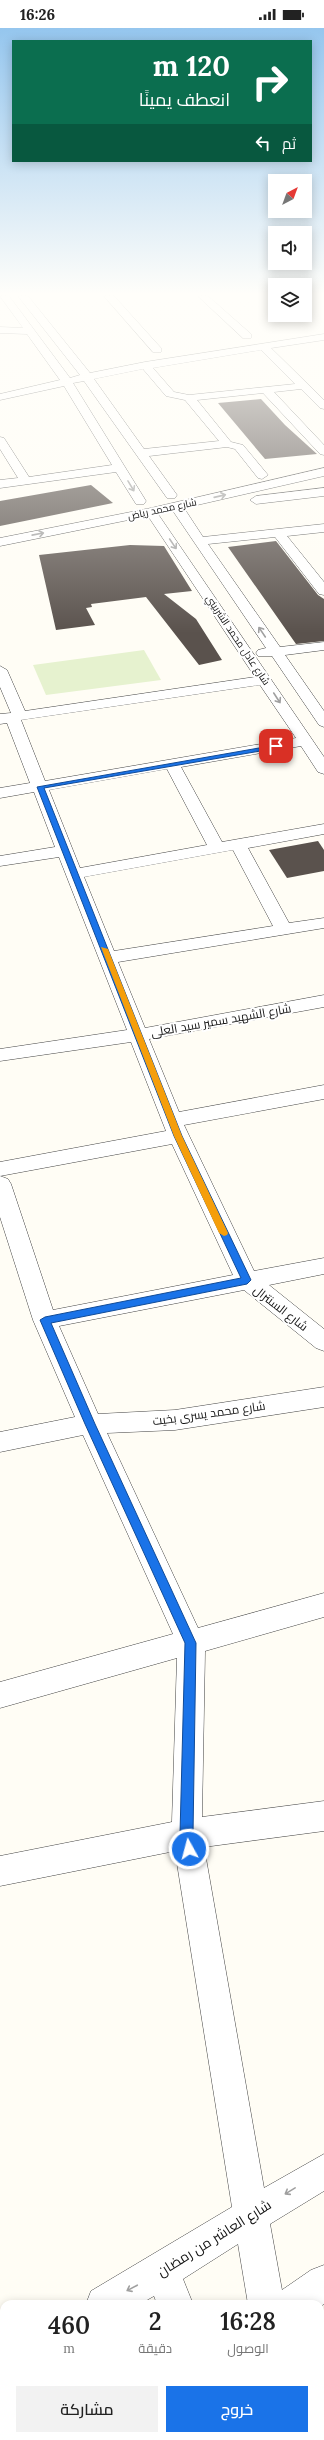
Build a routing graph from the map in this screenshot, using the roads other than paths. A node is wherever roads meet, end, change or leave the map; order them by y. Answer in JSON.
{"nodes":[{"id":1,"x":83,"y":409,"type":"edge"},
{"id":2,"x":110,"y":409,"type":"edge"},
{"id":3,"x":198,"y":409,"type":"edge"},
{"id":4,"x":283,"y":409,"type":"edge"},
{"id":5,"x":314,"y":409,"type":"edge"},
{"id":6,"x":286,"y":412,"type":"junction"},
{"id":7,"x":0,"y":440,"type":"edge"},
{"id":8,"x":227,"y":444,"type":"junction"},
{"id":9,"x":324,"y":452,"type":"edge"},
{"id":10,"x":142,"y":453,"type":"junction"},
{"id":11,"x":324,"y":462,"type":"edge"},
{"id":12,"x":120,"y":468,"type":"junction"},
{"id":13,"x":324,"y":472,"type":"edge"},
{"id":14,"x":262,"y":475,"type":"junction"},
{"id":15,"x":26,"y":481,"type":"junction"},
{"id":16,"x":0,"y":484,"type":"edge"},
{"id":17,"x":324,"y":492,"type":"edge"},
{"id":18,"x":173,"y":500,"type":"junction"},
{"id":19,"x":140,"y":501,"type":"junction"},
{"id":20,"x":242,"y":502,"type":"dead end"},
{"id":21,"x":124,"y":504,"type":"dead end"},
{"id":22,"x":151,"y":512,"type":"junction"},
{"id":23,"x":324,"y":528,"type":"edge"},
{"id":24,"x":278,"y":533,"type":"junction"},
{"id":25,"x":200,"y":541,"type":"junction"},
{"id":26,"x":0,"y":542,"type":"edge"},
{"id":27,"x":322,"y":587,"type":"edge"},
{"id":28,"x":324,"y":646,"type":"edge"},
{"id":29,"x":276,"y":652,"type":"junction"},
{"id":30,"x":248,"y":655,"type":"junction"},
{"id":31,"x":0,"y":670,"type":"edge"},
{"id":32,"x":265,"y":680,"type":"junction"},
{"id":33,"x":11,"y":717,"type":"edge"},
{"id":34,"x":324,"y":722,"type":"edge"},
{"id":35,"x":306,"y":741,"type":"junction"},
{"id":36,"x":172,"y":764,"type":"junction"},
{"id":37,"x":324,"y":769,"type":"edge"},
{"id":38,"x":40,"y":787,"type":"junction"},
{"id":39,"x":0,"y":793,"type":"edge"},
{"id":40,"x":324,"y":829,"type":"edge"},
{"id":41,"x":238,"y":844,"type":"junction"},
{"id":42,"x":217,"y":848,"type":"junction"},
{"id":43,"x":65,"y":851,"type":"junction"},
{"id":44,"x":0,"y":861,"type":"edge"},
{"id":45,"x":74,"y":874,"type":"junction"},
{"id":46,"x":324,"y":923,"type":"edge"},
{"id":47,"x":284,"y":930,"type":"junction"},
{"id":48,"x":108,"y":958,"type":"junction"},
{"id":49,"x":324,"y":1001,"type":"edge"},
{"id":50,"x":138,"y":1035,"type":"junction"},
{"id":51,"x":0,"y":1055,"type":"edge"},
{"id":52,"x":324,"y":1092,"type":"edge"},
{"id":53,"x":175,"y":1128,"type":"junction"},
{"id":54,"x":0,"y":1168,"type":"edge"},
{"id":55,"x":1,"y":1193,"type":"edge"},
{"id":56,"x":324,"y":1266,"type":"edge"},
{"id":57,"x":247,"y":1280,"type":"junction"},
{"id":58,"x":45,"y":1320,"type":"junction"},
{"id":59,"x":324,"y":1342,"type":"edge"},
{"id":60,"x":324,"y":1397,"type":"edge"},
{"id":61,"x":90,"y":1424,"type":"junction"},
{"id":62,"x":0,"y":1442,"type":"edge"},
{"id":63,"x":324,"y":1605,"type":"edge"},
{"id":64,"x":191,"y":1643,"type":"junction"},
{"id":65,"x":0,"y":1695,"type":"edge"},
{"id":66,"x":324,"y":1816,"type":"edge"},
{"id":67,"x":187,"y":1834,"type":"junction"},
{"id":68,"x":0,"y":1871,"type":"edge"},
{"id":69,"x":324,"y":2171,"type":"edge"},
{"id":70,"x":250,"y":2215,"type":"junction"},
{"id":71,"x":162,"y":2272,"type":"junction"},
{"id":72,"x":324,"y":2283,"type":"edge"},
{"id":73,"x":111,"y":2300,"type":"edge"},
{"id":74,"x":173,"y":2300,"type":"edge"},
{"id":75,"x":265,"y":2300,"type":"edge"},
{"id":76,"x":298,"y":2300,"type":"edge"}],
"edges":[{"from":1,"to":12,"type":"street"},
{"from":2,"to":10,"type":"street"},
{"from":3,"to":8,"type":"street"},
{"from":4,"to":6,"type":"street"},
{"from":5,"to":6,"type":"street"},
{"from":6,"to":9,"type":"street"},
{"from":7,"to":15,"type":"street"},
{"from":8,"to":10,"type":"street"},
{"from":8,"to":14,"type":"street"},
{"from":10,"to":18,"type":"street"},
{"from":11,"to":14,"type":"street","name":"شارع محمد رياض"},
{"from":12,"to":15,"type":"street"},
{"from":12,"to":19,"type":"street","one_way":true},
{"from":18,"to":13,"type":"street","name":"شارع محمد رياض","one_way":true},
{"from":14,"to":18,"type":"street","name":"شارع محمد رياض"},
{"from":15,"to":16,"type":"street"},
{"from":17,"to":20,"type":"street"},
{"from":18,"to":19,"type":"street","name":"شارع محمد رياض"},
{"from":18,"to":22,"type":"street","name":"شارع محمد رياض"},
{"from":18,"to":25,"type":"street"},
{"from":19,"to":21,"type":"street","name":"شارع محمد رياض"},
{"from":26,"to":22,"type":"street","name":"شارع محمد رياض","one_way":true},
{"from":22,"to":30,"type":"street","name":"شارع عادل محمد الشربيني","one_way":true},
{"from":23,"to":24,"type":"street"},
{"from":24,"to":25,"type":"street"},
{"from":24,"to":27,"type":"street"},
{"from":29,"to":25,"type":"street","one_way":true},
{"from":28,"to":29,"type":"street"},
{"from":29,"to":30,"type":"street"},
{"from":29,"to":34,"type":"street"},
{"from":30,"to":32,"type":"street","name":"شارع عادل محمد الشربيني"},
{"from":31,"to":33,"type":"street","name":"شارع السنترال"},
{"from":32,"to":33,"type":"street"},
{"from":32,"to":35,"type":"street","name":"شارع عادل محمد الشربيني","one_way":true},
{"from":33,"to":38,"type":"street","name":"شارع السنترال"},
{"from":35,"to":36,"type":"street"},
{"from":35,"to":37,"type":"street","name":"شارع عادل محمد الشربيني"},
{"from":36,"to":38,"type":"street"},
{"from":36,"to":42,"type":"street"},
{"from":38,"to":39,"type":"street"},
{"from":38,"to":43,"type":"street","name":"شارع السنترال"},
{"from":40,"to":41,"type":"street"},
{"from":41,"to":42,"type":"street"},
{"from":41,"to":47,"type":"street"},
{"from":42,"to":45,"type":"street"},
{"from":43,"to":44,"type":"street"},
{"from":43,"to":45,"type":"street","name":"شارع السنترال"},
{"from":45,"to":48,"type":"street","name":"شارع السنترال"},
{"from":46,"to":47,"type":"street"},
{"from":47,"to":48,"type":"street"},
{"from":48,"to":50,"type":"street","name":"شارع السنترال"},
{"from":49,"to":50,"type":"street","name":"شارع الشهيد سمير سيد العلى"},
{"from":50,"to":51,"type":"street","name":"شارع الشهيد سمير سيد العلى"},
{"from":50,"to":53,"type":"street","name":"شارع السنترال"},
{"from":52,"to":53,"type":"street"},
{"from":53,"to":54,"type":"street"},
{"from":53,"to":57,"type":"street","name":"شارع السنترال"},
{"from":55,"to":58,"type":"street"},
{"from":56,"to":57,"type":"street"},
{"from":57,"to":58,"type":"street"},
{"from":57,"to":59,"type":"street","name":"شارع السنترال"},
{"from":58,"to":61,"type":"street"},
{"from":60,"to":61,"type":"street","name":"شارع محمد يسرى بخيت"},
{"from":61,"to":62,"type":"street","name":"شارع محمد يسرى بخيت"},
{"from":61,"to":64,"type":"street"},
{"from":63,"to":64,"type":"street"},
{"from":64,"to":65,"type":"street"},
{"from":64,"to":67,"type":"street"},
{"from":66,"to":67,"type":"street"},
{"from":67,"to":68,"type":"street"},
{"from":67,"to":70,"type":"street"},
{"from":69,"to":70,"type":"street","name":"شارع العاشر من رمضان","one_way":true},
{"from":70,"to":71,"type":"street","name":"شارع العاشر من رمضان"},
{"from":70,"to":75,"type":"street"},
{"from":71,"to":73,"type":"street","name":"شارع العاشر من رمضان","one_way":true},
{"from":71,"to":74,"type":"street"},
{"from":72,"to":76,"type":"street"}]}
